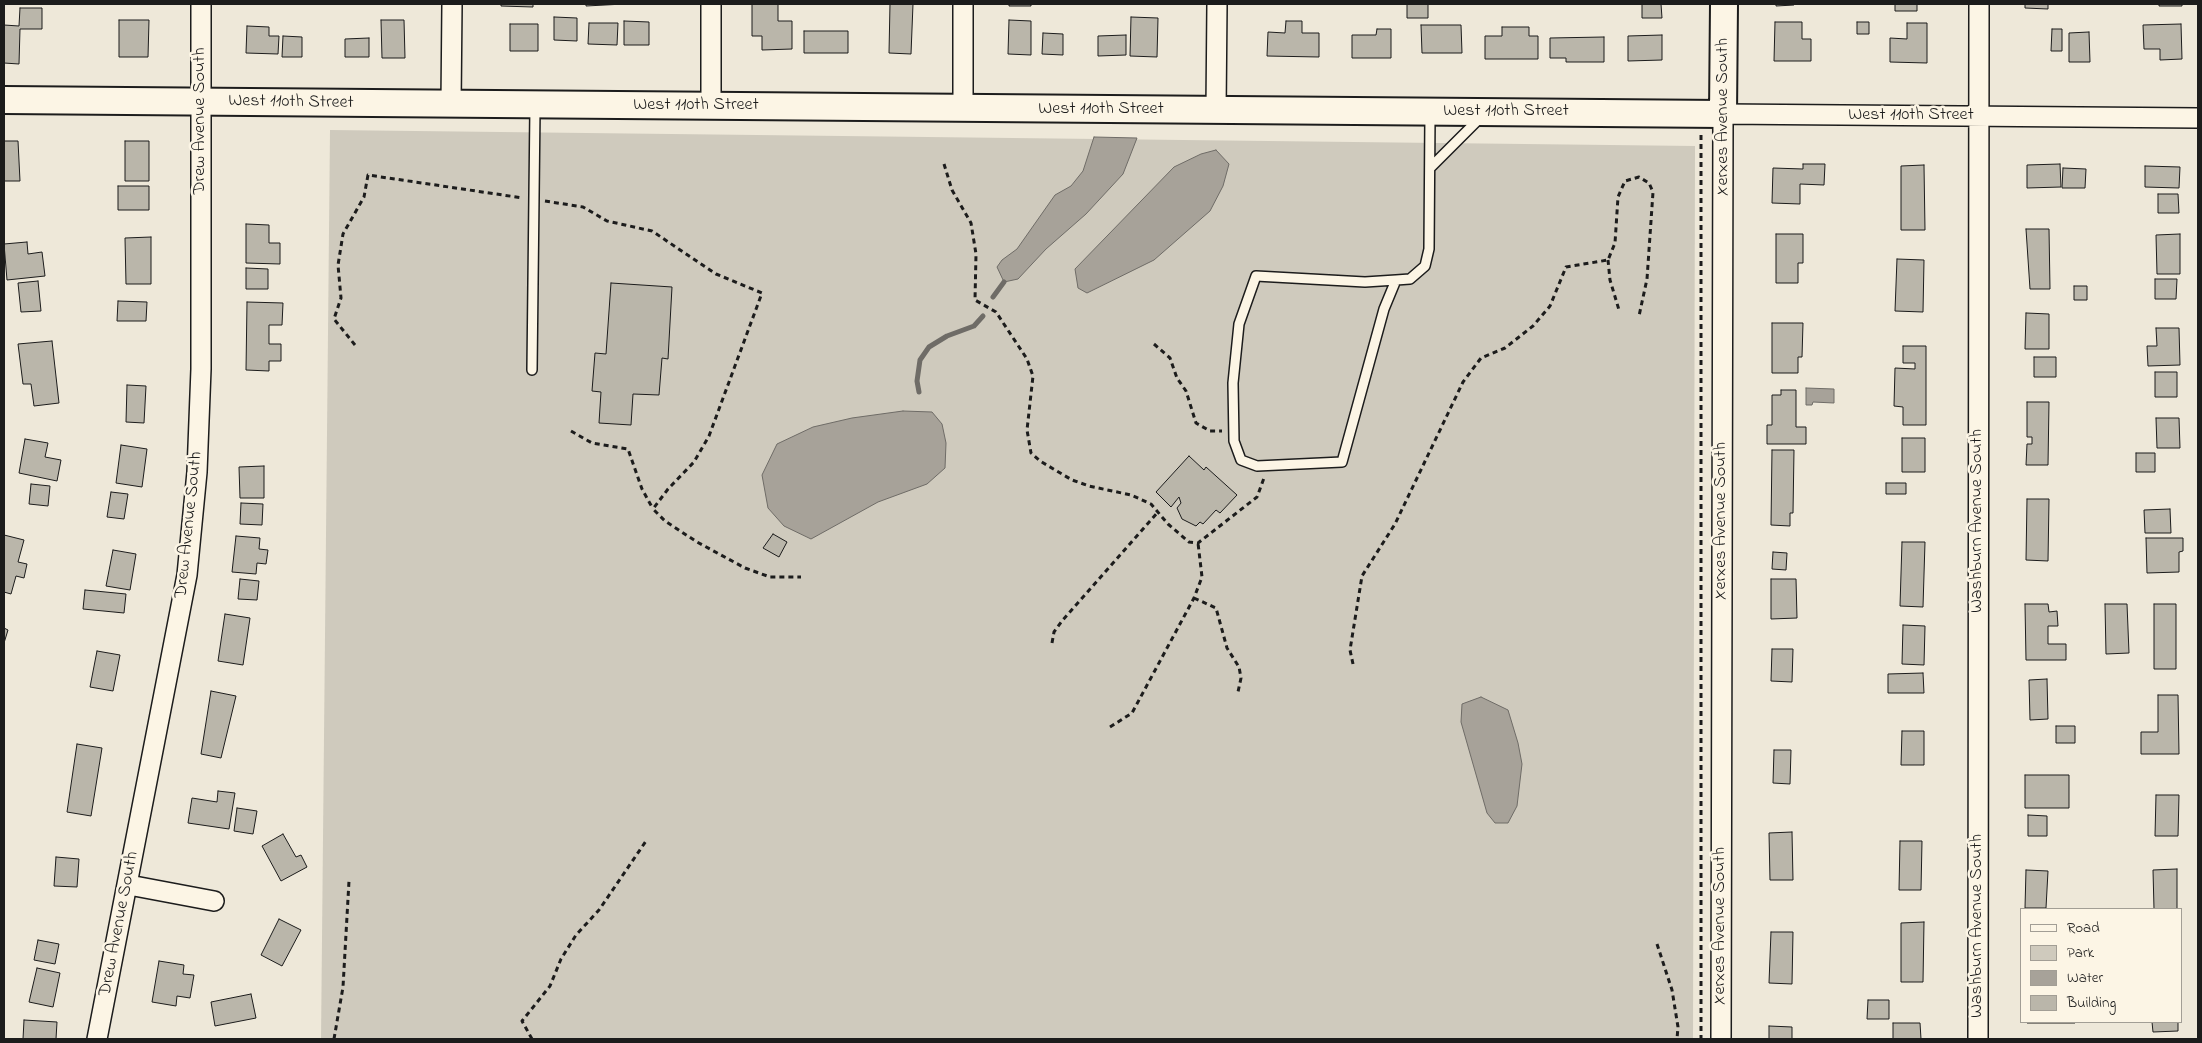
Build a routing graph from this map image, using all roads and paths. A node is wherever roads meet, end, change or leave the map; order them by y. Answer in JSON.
{"nodes":[{"id":1,"x":201,"y":4,"type":"edge"},
{"id":2,"x":452,"y":4,"type":"edge"},
{"id":3,"x":711,"y":4,"type":"edge"},
{"id":4,"x":963,"y":4,"type":"edge"},
{"id":5,"x":1217,"y":4,"type":"edge"},
{"id":6,"x":1724,"y":4,"type":"edge"},
{"id":7,"x":1979,"y":4,"type":"edge"},
{"id":8,"x":4,"y":100,"type":"edge"},
{"id":9,"x":201,"y":102,"type":"junction"},
{"id":10,"x":451,"y":104,"type":"junction"},
{"id":11,"x":535,"y":105,"type":"junction"},
{"id":12,"x":711,"y":106,"type":"junction"},
{"id":13,"x":963,"y":108,"type":"junction"},
{"id":14,"x":1216,"y":110,"type":"junction"},
{"id":15,"x":1430,"y":112,"type":"junction"},
{"id":16,"x":1486,"y":112,"type":"junction"},
{"id":17,"x":1723,"y":114,"type":"junction"},
{"id":18,"x":1978,"y":116,"type":"junction"},
{"id":19,"x":2198,"y":118,"type":"edge"},
{"id":20,"x":1701,"y":134,"type":"dead end"},
{"id":21,"x":944,"y":164,"type":"dead end"},
{"id":22,"x":1430,"y":168,"type":"junction"},
{"id":23,"x":534,"y":200,"type":"junction"},
{"id":24,"x":1608,"y":260,"type":"junction"},
{"id":25,"x":1396,"y":280,"type":"junction"},
{"id":26,"x":1620,"y":310,"type":"dead end"},
{"id":27,"x":1638,"y":316,"type":"dead end"},
{"id":28,"x":1154,"y":344,"type":"dead end"},
{"id":29,"x":355,"y":345,"type":"dead end"},
{"id":30,"x":532,"y":370,"type":"dead end"},
{"id":31,"x":571,"y":431,"type":"dead end"},
{"id":32,"x":1234,"y":431,"type":"junction"},
{"id":33,"x":1264,"y":466,"type":"junction"},
{"id":34,"x":653,"y":509,"type":"junction"},
{"id":35,"x":1158,"y":512,"type":"junction"},
{"id":36,"x":1198,"y":543,"type":"junction"},
{"id":37,"x":801,"y":577,"type":"dead end"},
{"id":38,"x":1194,"y":598,"type":"junction"},
{"id":39,"x":1052,"y":643,"type":"dead end"},
{"id":40,"x":1354,"y":664,"type":"dead end"},
{"id":41,"x":1238,"y":692,"type":"dead end"},
{"id":42,"x":1110,"y":727,"type":"dead end"},
{"id":43,"x":646,"y":841,"type":"dead end"},
{"id":44,"x":349,"y":881,"type":"dead end"},
{"id":45,"x":129,"y":885,"type":"junction"},
{"id":46,"x":214,"y":901,"type":"dead end"},
{"id":47,"x":1656,"y":944,"type":"dead end"},
{"id":48,"x":97,"y":1039,"type":"edge"},
{"id":49,"x":334,"y":1039,"type":"edge"},
{"id":50,"x":532,"y":1039,"type":"edge"},
{"id":51,"x":1677,"y":1039,"type":"edge"},
{"id":52,"x":1701,"y":1039,"type":"edge"},
{"id":53,"x":1721,"y":1039,"type":"edge"},
{"id":54,"x":1978,"y":1039,"type":"edge"}],
"edges":[{"from":1,"to":9,"type":"street","name":"Drew Avenue South"},
{"from":2,"to":10,"type":"street"},
{"from":3,"to":12,"type":"street"},
{"from":4,"to":13,"type":"street"},
{"from":5,"to":14,"type":"street"},
{"from":6,"to":17,"type":"street","name":"Xerxes Avenue South"},
{"from":7,"to":18,"type":"street","name":"Washburn Avenue South"},
{"from":8,"to":9,"type":"street","name":"West 110th Street"},
{"from":9,"to":10,"type":"street","name":"West 110th Street"},
{"from":9,"to":45,"type":"street","name":"Drew Avenue South"},
{"from":10,"to":11,"type":"street","name":"West 110th Street"},
{"from":11,"to":12,"type":"street","name":"West 110th Street"},
{"from":11,"to":23,"type":"lane"},
{"from":12,"to":13,"type":"street","name":"West 110th Street"},
{"from":13,"to":14,"type":"street","name":"West 110th Street"},
{"from":14,"to":15,"type":"street","name":"West 110th Street"},
{"from":15,"to":16,"type":"street","name":"West 110th Street"},
{"from":15,"to":22,"type":"lane"},
{"from":16,"to":17,"type":"street","name":"West 110th Street"},
{"from":16,"to":22,"type":"lane"},
{"from":17,"to":18,"type":"street","name":"West 110th Street"},
{"from":17,"to":53,"type":"street","name":"Xerxes Avenue South"},
{"from":18,"to":19,"type":"street","name":"West 110th Street"},
{"from":18,"to":54,"type":"street","name":"Washburn Avenue South"},
{"from":20,"to":52,"type":"path"},
{"from":21,"to":35,"type":"path"},
{"from":22,"to":25,"type":"lane"},
{"from":23,"to":29,"type":"path"},
{"from":23,"to":30,"type":"lane"},
{"from":23,"to":34,"type":"path"},
{"from":24,"to":26,"type":"path"},
{"from":24,"to":27,"type":"path"},
{"from":24,"to":40,"type":"path"},
{"from":25,"to":32,"type":"lane"},
{"from":25,"to":33,"type":"lane"},
{"from":28,"to":32,"type":"path"},
{"from":31,"to":34,"type":"path"},
{"from":32,"to":33,"type":"lane"},
{"from":33,"to":36,"type":"path"},
{"from":34,"to":37,"type":"path"},
{"from":35,"to":36,"type":"path"},
{"from":35,"to":39,"type":"path"},
{"from":36,"to":38,"type":"path"},
{"from":38,"to":41,"type":"path"},
{"from":38,"to":42,"type":"path"},
{"from":43,"to":50,"type":"path"},
{"from":44,"to":49,"type":"path"},
{"from":45,"to":46,"type":"street"},
{"from":45,"to":48,"type":"street","name":"Drew Avenue South"},
{"from":47,"to":51,"type":"path"}]}
